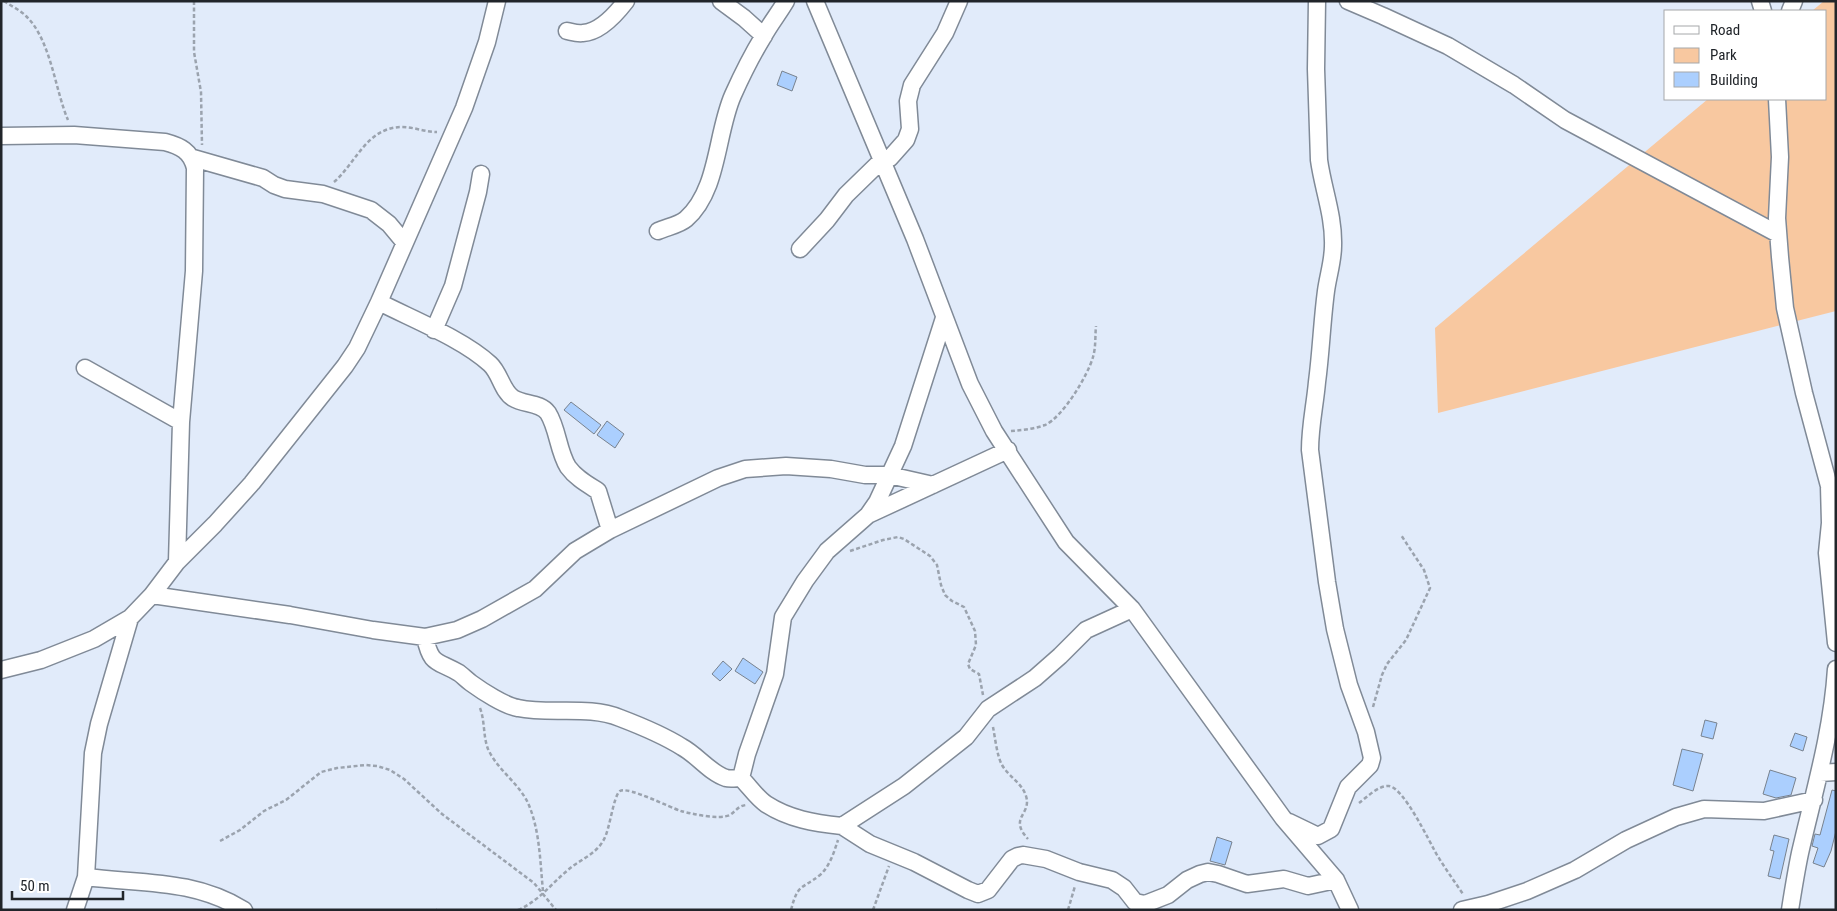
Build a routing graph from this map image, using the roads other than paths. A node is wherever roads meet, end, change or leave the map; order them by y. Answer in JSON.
{"nodes":[{"id":1,"x":497,"y":1,"type":"edge"},
{"id":2,"x":626,"y":1,"type":"edge"},
{"id":3,"x":721,"y":1,"type":"edge"},
{"id":4,"x":786,"y":1,"type":"edge"},
{"id":5,"x":815,"y":1,"type":"edge"},
{"id":6,"x":959,"y":1,"type":"edge"},
{"id":7,"x":1317,"y":1,"type":"edge"},
{"id":8,"x":1348,"y":1,"type":"edge"},
{"id":9,"x":567,"y":31,"type":"dead end"},
{"id":10,"x":764,"y":36,"type":"junction"},
{"id":11,"x":1777,"y":100,"type":"edge"},
{"id":12,"x":1,"y":136,"type":"edge"},
{"id":13,"x":197,"y":160,"type":"junction"},
{"id":14,"x":883,"y":160,"type":"junction"},
{"id":15,"x":481,"y":174,"type":"dead end"},
{"id":16,"x":658,"y":231,"type":"dead end"},
{"id":17,"x":1778,"y":234,"type":"junction"},
{"id":18,"x":404,"y":242,"type":"junction"},
{"id":19,"x":800,"y":249,"type":"dead end"},
{"id":20,"x":379,"y":302,"type":"junction"},
{"id":21,"x":944,"y":318,"type":"junction"},
{"id":22,"x":434,"y":330,"type":"junction"},
{"id":23,"x":85,"y":368,"type":"dead end"},
{"id":24,"x":182,"y":422,"type":"junction"},
{"id":25,"x":1008,"y":450,"type":"junction"},
{"id":26,"x":889,"y":475,"type":"junction"},
{"id":27,"x":932,"y":485,"type":"junction"},
{"id":28,"x":868,"y":515,"type":"junction"},
{"id":29,"x":610,"y":530,"type":"junction"},
{"id":30,"x":177,"y":562,"type":"junction"},
{"id":31,"x":152,"y":595,"type":"junction"},
{"id":32,"x":1132,"y":609,"type":"junction"},
{"id":33,"x":130,"y":618,"type":"junction"},
{"id":34,"x":425,"y":637,"type":"junction"},
{"id":35,"x":1836,"y":643,"type":"edge"},
{"id":36,"x":1836,"y":669,"type":"edge"},
{"id":37,"x":1,"y":670,"type":"edge"},
{"id":38,"x":1828,"y":773,"type":"edge"},
{"id":39,"x":741,"y":778,"type":"junction"},
{"id":40,"x":1814,"y":800,"type":"junction"},
{"id":41,"x":1283,"y":818,"type":"junction"},
{"id":42,"x":842,"y":826,"type":"junction"},
{"id":43,"x":86,"y":876,"type":"junction"},
{"id":44,"x":1336,"y":880,"type":"junction"},
{"id":45,"x":1470,"y":908,"type":"edge"},
{"id":46,"x":75,"y":910,"type":"edge"},
{"id":47,"x":244,"y":910,"type":"edge"},
{"id":48,"x":1350,"y":910,"type":"edge"},
{"id":49,"x":1790,"y":910,"type":"edge"}],
"edges":[{"from":1,"to":18,"type":"street"},
{"from":2,"to":9,"type":"street"},
{"from":3,"to":10,"type":"street"},
{"from":4,"to":10,"type":"street"},
{"from":5,"to":14,"type":"street"},
{"from":6,"to":14,"type":"street"},
{"from":7,"to":41,"type":"street"},
{"from":8,"to":17,"type":"street"},
{"from":10,"to":16,"type":"street"},
{"from":11,"to":17,"type":"street"},
{"from":12,"to":13,"type":"street"},
{"from":13,"to":18,"type":"street"},
{"from":13,"to":24,"type":"street"},
{"from":14,"to":19,"type":"street"},
{"from":14,"to":21,"type":"street"},
{"from":15,"to":22,"type":"street"},
{"from":17,"to":35,"type":"street"},
{"from":18,"to":20,"type":"street"},
{"from":20,"to":22,"type":"street"},
{"from":20,"to":30,"type":"street"},
{"from":21,"to":25,"type":"street"},
{"from":21,"to":26,"type":"street"},
{"from":22,"to":29,"type":"street"},
{"from":23,"to":24,"type":"street"},
{"from":24,"to":30,"type":"street"},
{"from":25,"to":27,"type":"street"},
{"from":25,"to":32,"type":"street"},
{"from":26,"to":27,"type":"street"},
{"from":26,"to":28,"type":"street"},
{"from":26,"to":29,"type":"street"},
{"from":27,"to":28,"type":"street"},
{"from":28,"to":39,"type":"street"},
{"from":29,"to":34,"type":"street"},
{"from":30,"to":31,"type":"street"},
{"from":31,"to":33,"type":"street"},
{"from":31,"to":34,"type":"street"},
{"from":32,"to":41,"type":"street"},
{"from":32,"to":42,"type":"street"},
{"from":33,"to":37,"type":"street"},
{"from":33,"to":43,"type":"street"},
{"from":34,"to":39,"type":"street"},
{"from":36,"to":38,"type":"street"},
{"from":38,"to":40,"type":"street"},
{"from":39,"to":42,"type":"street"},
{"from":40,"to":45,"type":"street"},
{"from":40,"to":49,"type":"street"},
{"from":41,"to":44,"type":"street"},
{"from":42,"to":44,"type":"street"},
{"from":43,"to":46,"type":"street"},
{"from":43,"to":47,"type":"street"},
{"from":44,"to":48,"type":"street"}]}
